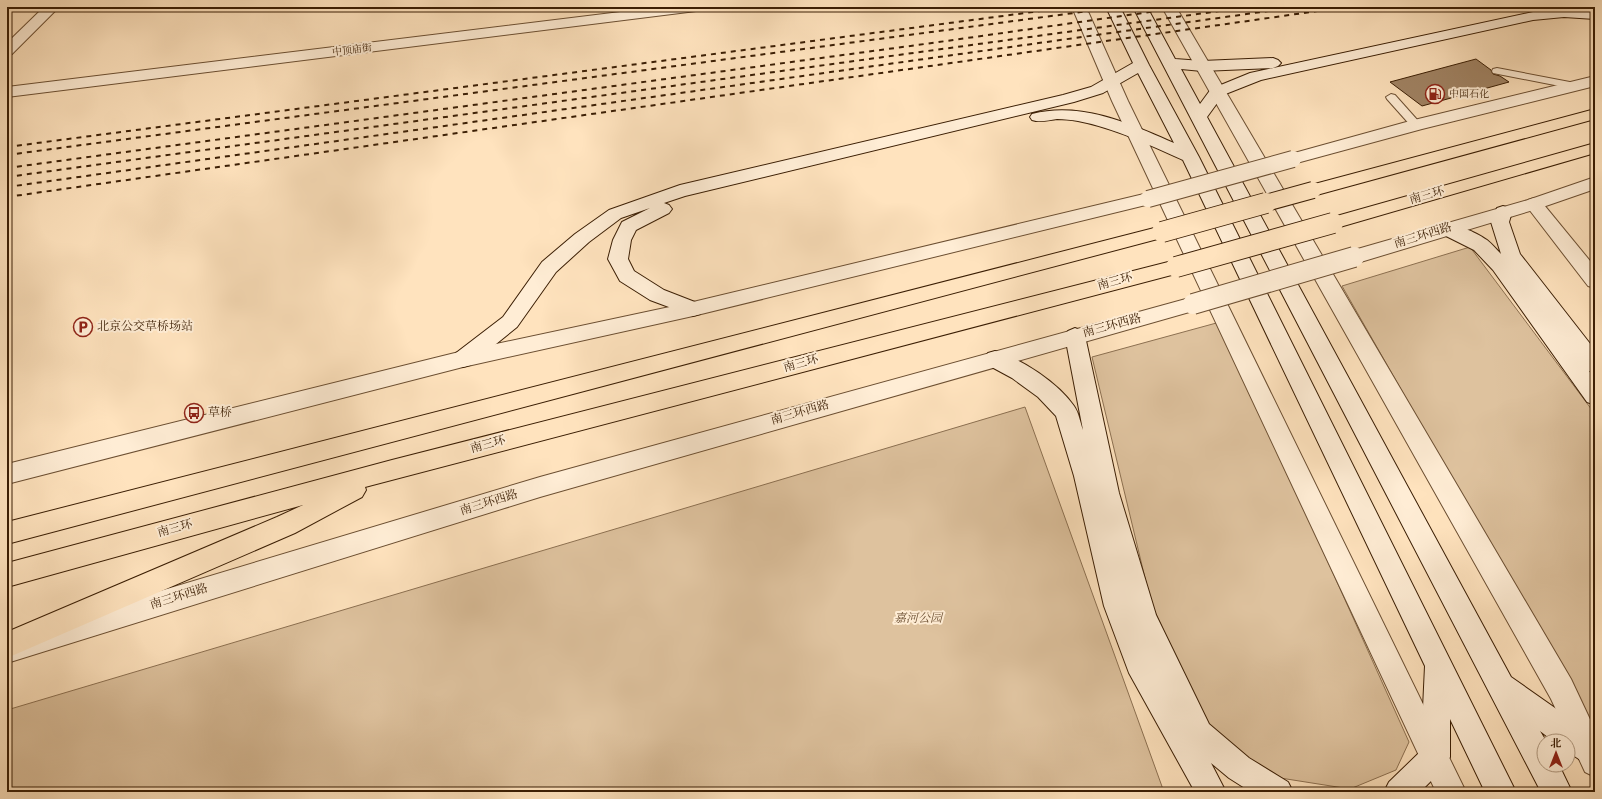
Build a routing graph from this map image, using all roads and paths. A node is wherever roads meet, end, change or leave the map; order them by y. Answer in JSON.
{"nodes":[{"id":1,"x":52,"y":7,"type":"edge"},
{"id":2,"x":696,"y":7,"type":"edge"},
{"id":3,"x":1079,"y":7,"type":"edge"},
{"id":4,"x":1113,"y":7,"type":"edge"},
{"id":5,"x":1140,"y":7,"type":"edge"},
{"id":6,"x":1169,"y":7,"type":"edge"},
{"id":7,"x":1562,"y":7,"type":"edge"},
{"id":8,"x":1595,"y":15,"type":"edge"},
{"id":9,"x":7,"y":51,"type":"edge"},
{"id":10,"x":1170,"y":63,"type":"junction"},
{"id":11,"x":1141,"y":65,"type":"junction"},
{"id":12,"x":1202,"y":66,"type":"junction"},
{"id":13,"x":1497,"y":71,"type":"dead end"},
{"id":14,"x":1111,"y":81,"type":"junction"},
{"id":15,"x":1595,"y":81,"type":"edge"},
{"id":16,"x":1575,"y":86,"type":"junction"},
{"id":17,"x":7,"y":92,"type":"edge"},
{"id":18,"x":1217,"y":92,"type":"junction"},
{"id":19,"x":1391,"y":97,"type":"dead end"},
{"id":20,"x":1595,"y":114,"type":"edge"},
{"id":21,"x":1199,"y":117,"type":"junction"},
{"id":22,"x":1416,"y":125,"type":"junction"},
{"id":23,"x":1135,"y":133,"type":"junction"},
{"id":24,"x":1595,"y":148,"type":"edge"},
{"id":25,"x":1190,"y":157,"type":"junction"},
{"id":26,"x":1595,"y":183,"type":"edge"},
{"id":27,"x":1534,"y":204,"type":"junction"},
{"id":28,"x":1503,"y":212,"type":"junction"},
{"id":29,"x":1447,"y":229,"type":"junction"},
{"id":30,"x":1595,"y":281,"type":"edge"},
{"id":31,"x":693,"y":309,"type":"junction"},
{"id":32,"x":1075,"y":336,"type":"junction"},
{"id":33,"x":995,"y":358,"type":"junction"},
{"id":34,"x":463,"y":360,"type":"junction"},
{"id":35,"x":1595,"y":365,"type":"edge"},
{"id":36,"x":1595,"y":396,"type":"edge"},
{"id":37,"x":392,"y":470,"type":"junction"},
{"id":38,"x":7,"y":474,"type":"edge"},
{"id":39,"x":7,"y":533,"type":"edge"},
{"id":40,"x":7,"y":576,"type":"edge"},
{"id":41,"x":7,"y":645,"type":"edge"},
{"id":42,"x":7,"y":650,"type":"edge"},
{"id":43,"x":1438,"y":665,"type":"junction"},
{"id":44,"x":1502,"y":686,"type":"junction"},
{"id":45,"x":1593,"y":755,"type":"edge"},
{"id":46,"x":1435,"y":757,"type":"junction"},
{"id":47,"x":1211,"y":792,"type":"edge"},
{"id":48,"x":1278,"y":792,"type":"edge"},
{"id":49,"x":1399,"y":792,"type":"edge"},
{"id":50,"x":1451,"y":792,"type":"edge"},
{"id":51,"x":1501,"y":792,"type":"edge"},
{"id":52,"x":1557,"y":792,"type":"edge"}],
"edges":[{"from":1,"to":9,"type":"main road"},
{"from":2,"to":17,"type":"main road","name":"中顶庙街"},
{"from":3,"to":14,"type":"main road"},
{"from":4,"to":11,"type":"main road"},
{"from":5,"to":10,"type":"main road"},
{"from":6,"to":12,"type":"main road"},
{"from":7,"to":12,"type":"main road"},
{"from":8,"to":18,"type":"main road"},
{"from":10,"to":12,"type":"main road"},
{"from":10,"to":21,"type":"main road"},
{"from":11,"to":14,"type":"main road"},
{"from":11,"to":25,"type":"main road"},
{"from":12,"to":18,"type":"main road"},
{"from":13,"to":16,"type":"lane"},
{"from":14,"to":23,"type":"main road"},
{"from":14,"to":34,"type":"main road"},
{"from":15,"to":16,"type":"main road"},
{"from":16,"to":22,"type":"main road"},
{"from":18,"to":21,"type":"main road"},
{"from":18,"to":45,"type":"main road"},
{"from":19,"to":22,"type":"lane"},
{"from":20,"to":39,"type":"highway","bridge":true},
{"from":21,"to":44,"type":"main road"},
{"from":22,"to":31,"type":"main road","bridge":true},
{"from":23,"to":25,"type":"main road"},
{"from":23,"to":31,"type":"main road"},
{"from":23,"to":46,"type":"main road"},
{"from":24,"to":37,"type":"highway","name":"南三环","bridge":true},
{"from":25,"to":43,"type":"main road"},
{"from":26,"to":27,"type":"main road","name":"南三环西路"},
{"from":27,"to":28,"type":"main road","name":"南三环西路"},
{"from":27,"to":30,"type":"main road"},
{"from":28,"to":29,"type":"main road","name":"南三环西路"},
{"from":28,"to":35,"type":"main road"},
{"from":29,"to":32,"type":"main road","name":"南三环西路","bridge":true},
{"from":29,"to":36,"type":"main road"},
{"from":31,"to":34,"type":"main road"},
{"from":32,"to":33,"type":"main road","name":"南三环西路"},
{"from":32,"to":48,"type":"main road"},
{"from":33,"to":42,"type":"main road","name":"南三环西路"},
{"from":33,"to":47,"type":"main road"},
{"from":34,"to":38,"type":"main road"},
{"from":37,"to":40,"type":"highway","name":"南三环"},
{"from":37,"to":41,"type":"highway"},
{"from":43,"to":46,"type":"main road"},
{"from":43,"to":51,"type":"main road"},
{"from":44,"to":45,"type":"main road"},
{"from":44,"to":52,"type":"main road"},
{"from":46,"to":49,"type":"main road"},
{"from":46,"to":50,"type":"main road"}]}
